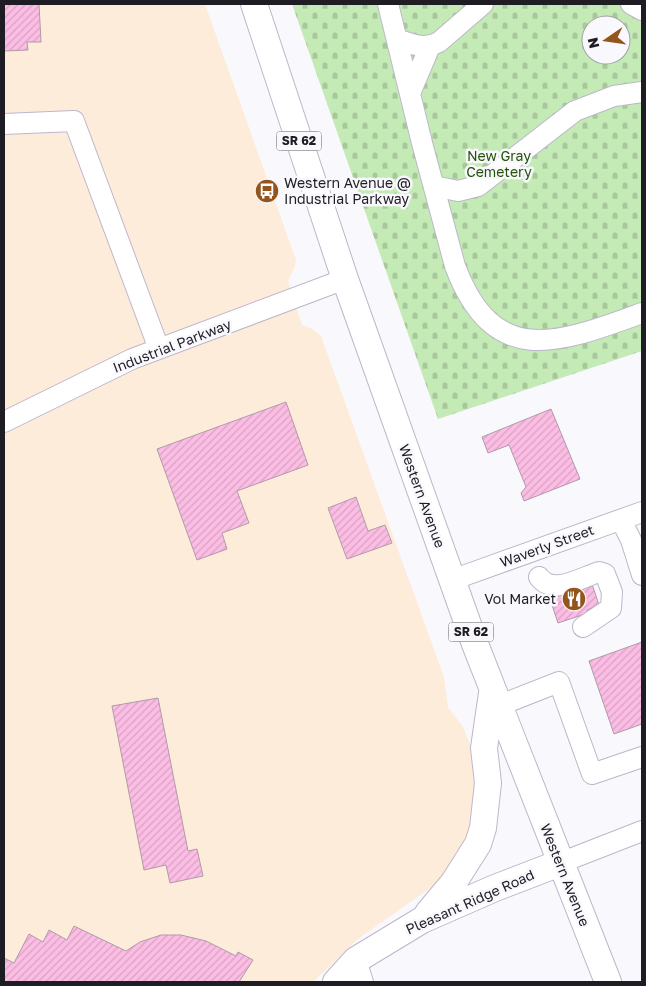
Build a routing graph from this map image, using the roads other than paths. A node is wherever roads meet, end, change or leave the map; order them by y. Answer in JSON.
{"nodes":[{"id":1,"x":254,"y":4,"type":"edge"},
{"id":2,"x":388,"y":4,"type":"edge"},
{"id":3,"x":483,"y":4,"type":"edge"},
{"id":4,"x":631,"y":4,"type":"edge"},
{"id":5,"x":642,"y":10,"type":"edge"},
{"id":6,"x":397,"y":40,"type":"junction"},
{"id":7,"x":430,"y":46,"type":"junction"},
{"id":8,"x":411,"y":91,"type":"junction"},
{"id":9,"x":642,"y":92,"type":"edge"},
{"id":10,"x":4,"y":124,"type":"edge"},
{"id":11,"x":434,"y":186,"type":"junction"},
{"id":12,"x":344,"y":279,"type":"junction"},
{"id":13,"x":642,"y":313,"type":"edge"},
{"id":14,"x":160,"y":349,"type":"junction"},
{"id":15,"x":4,"y":422,"type":"edge"},
{"id":16,"x":642,"y":512,"type":"edge"},
{"id":17,"x":621,"y":520,"type":"junction"},
{"id":18,"x":642,"y":575,"type":"edge"},
{"id":19,"x":539,"y":577,"type":"dead end"},
{"id":20,"x":452,"y":580,"type":"junction"},
{"id":21,"x":583,"y":627,"type":"dead end"},
{"id":22,"x":495,"y":699,"type":"junction"},
{"id":23,"x":642,"y":757,"type":"edge"},
{"id":24,"x":642,"y":832,"type":"edge"},
{"id":25,"x":560,"y":863,"type":"junction"},
{"id":26,"x":422,"y":920,"type":"junction"},
{"id":27,"x":359,"y":971,"type":"edge"},
{"id":28,"x":336,"y":982,"type":"edge"},
{"id":29,"x":608,"y":982,"type":"edge"}],
"edges":[{"from":1,"to":12,"type":"main road","name":"Western Avenue","number":"SR 62"},
{"from":2,"to":6,"type":"street"},
{"from":3,"to":7,"type":"street"},
{"from":4,"to":5,"type":"street"},
{"from":6,"to":7,"type":"street"},
{"from":6,"to":8,"type":"street"},
{"from":7,"to":8,"type":"street"},
{"from":8,"to":11,"type":"street"},
{"from":9,"to":11,"type":"street"},
{"from":10,"to":14,"type":"street"},
{"from":11,"to":13,"type":"street"},
{"from":12,"to":14,"type":"street","name":"Industrial Parkway"},
{"from":12,"to":20,"type":"main road","name":"Western Avenue","number":"SR 62"},
{"from":14,"to":15,"type":"street","name":"Industrial Parkway"},
{"from":16,"to":17,"type":"street","name":"Waverly Street"},
{"from":17,"to":18,"type":"street"},
{"from":17,"to":20,"type":"street","name":"Waverly Street"},
{"from":19,"to":21,"type":"street"},
{"from":20,"to":22,"type":"main road","name":"Western Avenue","number":"SR 62"},
{"from":22,"to":23,"type":"street"},
{"from":22,"to":25,"type":"main road","name":"Western Avenue","number":"SR 62"},
{"from":22,"to":26,"type":"main road"},
{"from":24,"to":25,"type":"street"},
{"from":25,"to":26,"type":"main road","name":"Pleasant Ridge Road"},
{"from":25,"to":29,"type":"main road","name":"Western Avenue","number":"SR 62"},
{"from":26,"to":27,"type":"main road","name":"Pleasant Ridge Road"},
{"from":27,"to":28,"type":"main road","name":"Pleasant Ridge Road"}]}
